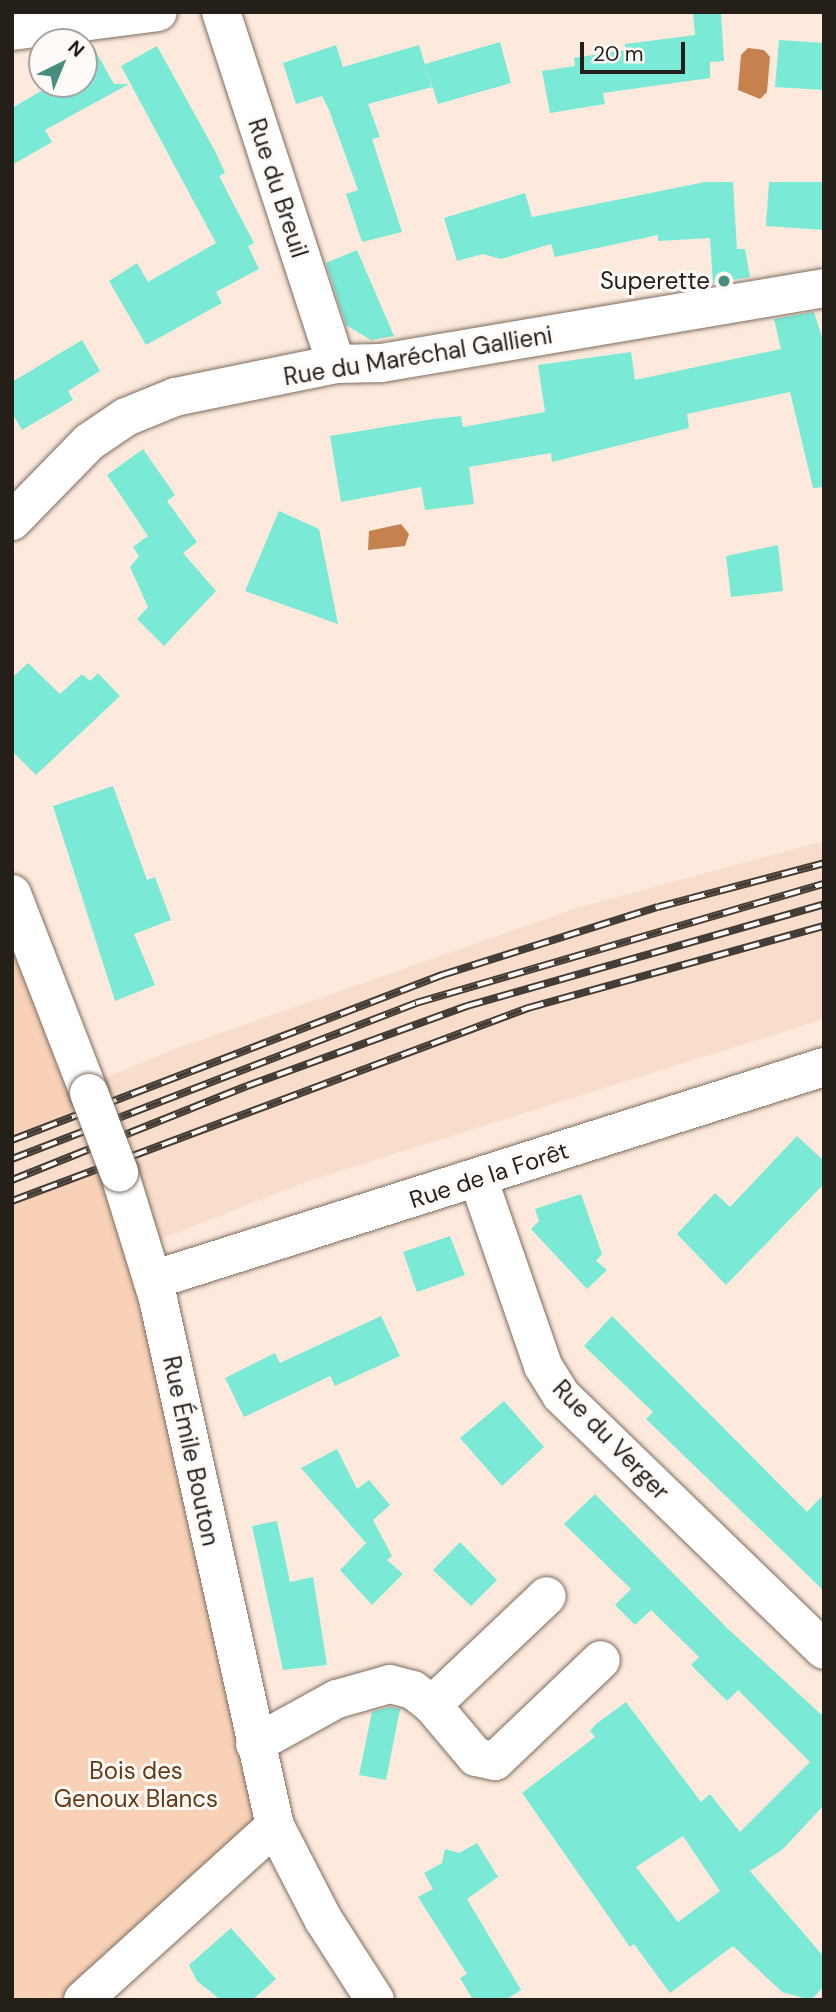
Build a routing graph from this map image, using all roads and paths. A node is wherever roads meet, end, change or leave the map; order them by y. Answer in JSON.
{"nodes":[{"id":1,"x":158,"y":12,"type":"edge"},
{"id":2,"x":221,"y":12,"type":"edge"},
{"id":3,"x":12,"y":31,"type":"edge"},
{"id":4,"x":824,"y":288,"type":"edge"},
{"id":5,"x":336,"y":364,"type":"junction"},
{"id":6,"x":12,"y":521,"type":"edge"},
{"id":7,"x":12,"y":894,"type":"edge"},
{"id":8,"x":824,"y":1068,"type":"edge"},
{"id":9,"x":478,"y":1178,"type":"junction"},
{"id":10,"x":153,"y":1280,"type":"junction"},
{"id":11,"x":547,"y":1596,"type":"dead end"},
{"id":12,"x":824,"y":1650,"type":"edge"},
{"id":13,"x":601,"y":1660,"type":"dead end"},
{"id":14,"x":432,"y":1705,"type":"junction"},
{"id":15,"x":255,"y":1744,"type":"junction"},
{"id":16,"x":275,"y":1826,"type":"junction"},
{"id":17,"x":83,"y":2000,"type":"edge"},
{"id":18,"x":375,"y":2000,"type":"edge"}],
"edges":[{"from":1,"to":3,"type":"street"},
{"from":2,"to":5,"type":"street","name":"Rue du Breuil"},
{"from":4,"to":5,"type":"street","name":"Rue du Maréchal Gallieni"},
{"from":5,"to":6,"type":"street","name":"Rue du Maréchal Gallieni"},
{"from":7,"to":10,"type":"street","name":"Rue Émile Bouton","bridge":true},
{"from":8,"to":9,"type":"street","name":"Rue de la Forêt"},
{"from":9,"to":10,"type":"street","name":"Rue de la Forêt"},
{"from":9,"to":12,"type":"street","name":"Rue du Verger"},
{"from":10,"to":15,"type":"street","name":"Rue Émile Bouton"},
{"from":11,"to":14,"type":"street"},
{"from":13,"to":14,"type":"street"},
{"from":14,"to":15,"type":"street"},
{"from":15,"to":16,"type":"street","name":"Rue Émile Bouton"},
{"from":16,"to":17,"type":"street"},
{"from":16,"to":18,"type":"street","name":"Rue Émile Bouton"}]}
